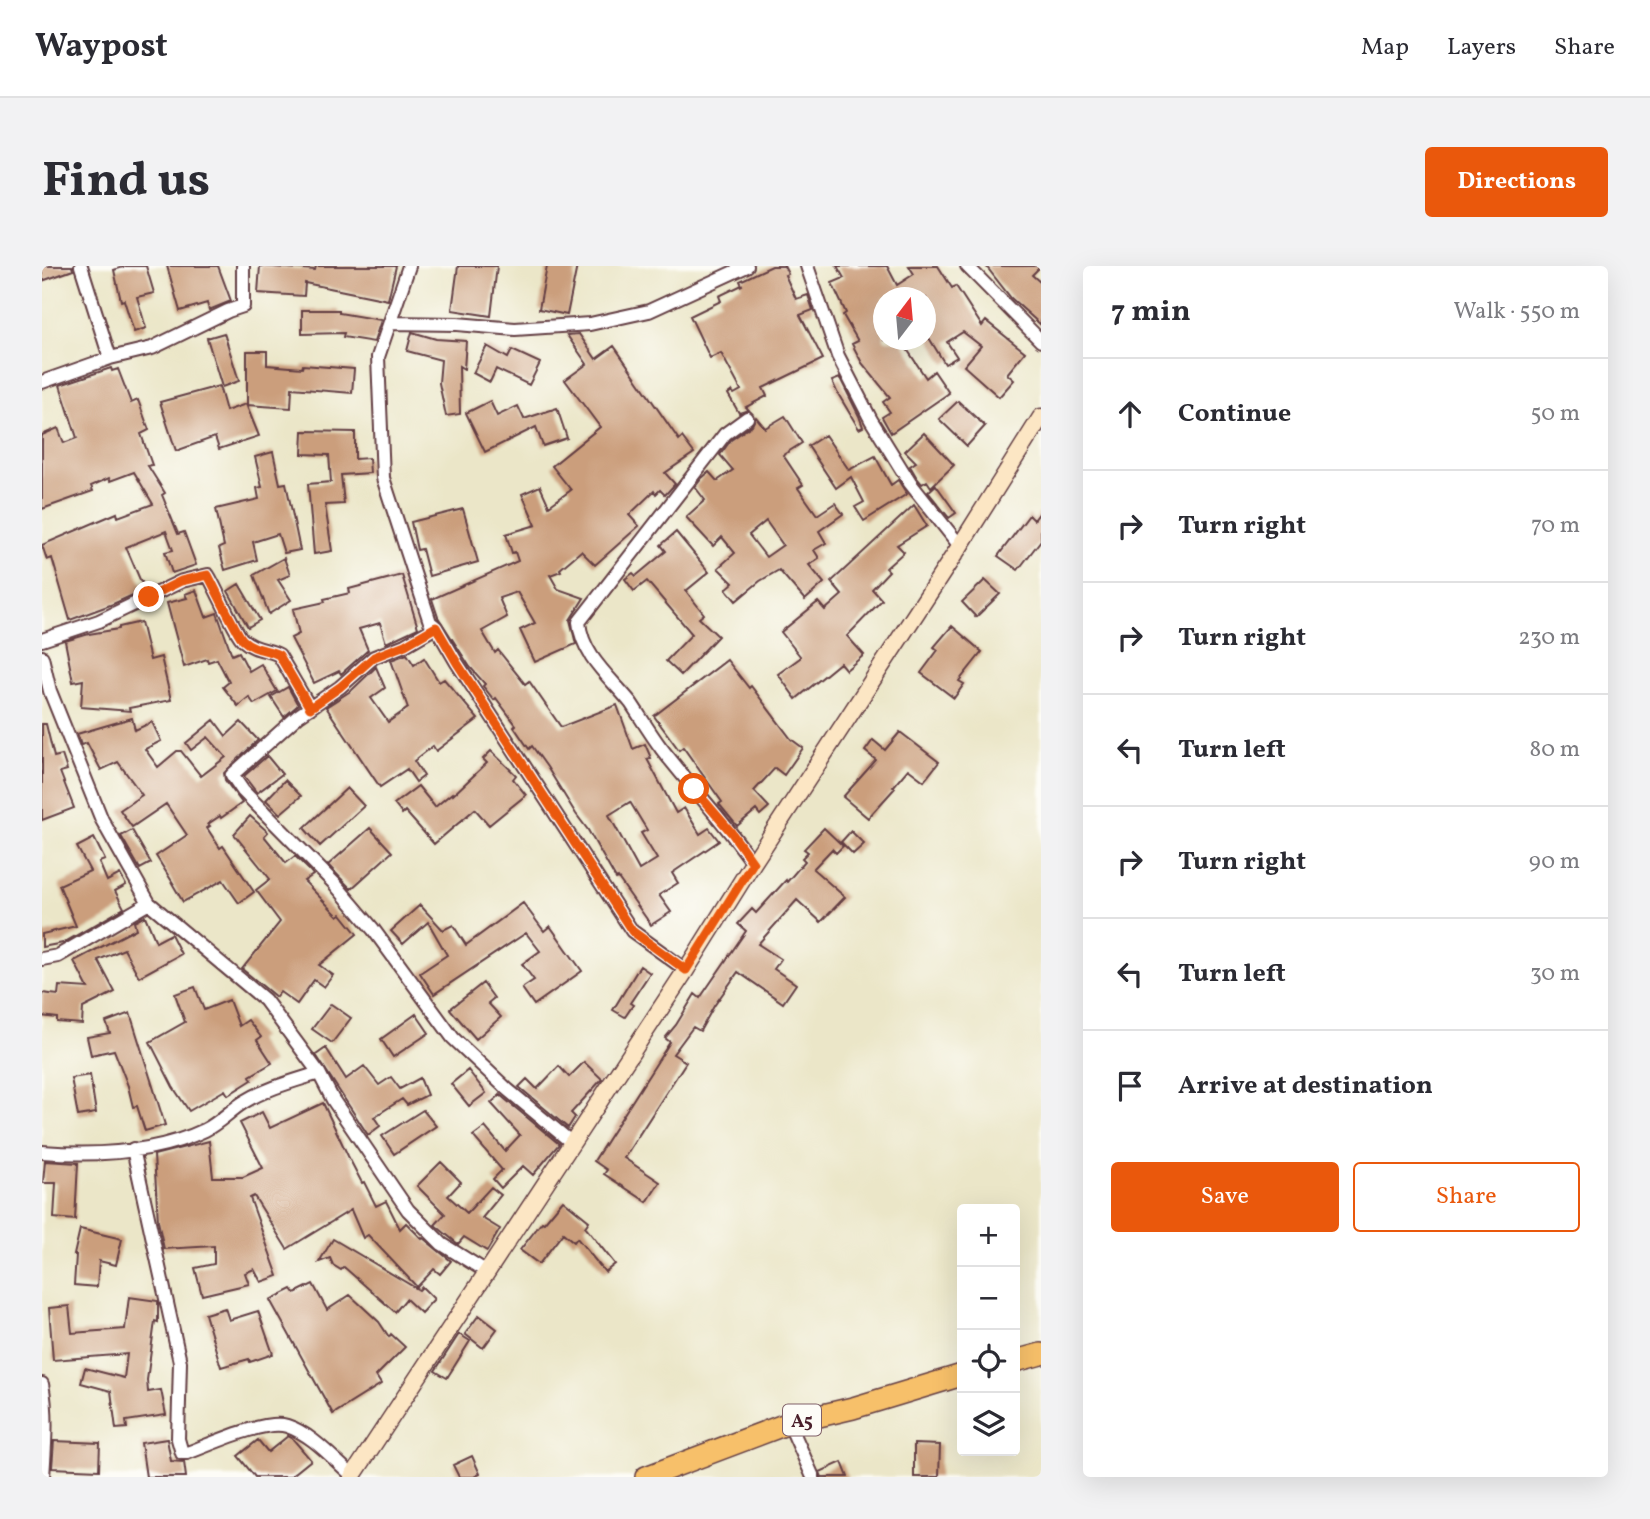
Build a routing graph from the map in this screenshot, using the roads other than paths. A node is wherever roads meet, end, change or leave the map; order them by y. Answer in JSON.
{"nodes":[{"id":1,"x":81,"y":266,"type":"edge"},
{"id":2,"x":243,"y":266,"type":"edge"},
{"id":3,"x":409,"y":266,"type":"edge"},
{"id":4,"x":747,"y":266,"type":"edge"},
{"id":5,"x":807,"y":266,"type":"edge"},
{"id":6,"x":967,"y":266,"type":"edge"},
{"id":7,"x":390,"y":323,"type":"junction"},
{"id":8,"x":1041,"y":341,"type":"edge"},
{"id":9,"x":110,"y":358,"type":"junction"},
{"id":10,"x":42,"y":382,"type":"edge"},
{"id":11,"x":1041,"y":417,"type":"edge"},
{"id":12,"x":747,"y":418,"type":"dead end"},
{"id":13,"x":960,"y":546,"type":"junction"},
{"id":14,"x":436,"y":627,"type":"junction"},
{"id":15,"x":42,"y":640,"type":"edge"},
{"id":16,"x":42,"y":657,"type":"edge"},
{"id":17,"x":310,"y":708,"type":"junction"},
{"id":18,"x":753,"y":863,"type":"junction"},
{"id":19,"x":149,"y":903,"type":"junction"},
{"id":20,"x":42,"y":959,"type":"edge"},
{"id":21,"x":686,"y":970,"type":"junction"},
{"id":22,"x":319,"y":1073,"type":"junction"},
{"id":23,"x":572,"y":1143,"type":"junction"},
{"id":24,"x":133,"y":1149,"type":"junction"},
{"id":25,"x":42,"y":1152,"type":"edge"},
{"id":26,"x":487,"y":1272,"type":"junction"},
{"id":27,"x":1041,"y":1354,"type":"edge"},
{"id":28,"x":1020,"y":1360,"type":"edge"},
{"id":29,"x":957,"y":1377,"type":"edge"},
{"id":30,"x":42,"y":1384,"type":"edge"},
{"id":31,"x":789,"y":1423,"type":"junction"},
{"id":32,"x":352,"y":1476,"type":"edge"},
{"id":33,"x":43,"y":1477,"type":"edge"},
{"id":34,"x":646,"y":1477,"type":"edge"},
{"id":35,"x":813,"y":1477,"type":"edge"}],
"edges":[{"from":1,"to":9,"type":"street"},
{"from":2,"to":9,"type":"street"},
{"from":3,"to":7,"type":"street"},
{"from":4,"to":7,"type":"street"},
{"from":5,"to":13,"type":"street"},
{"from":6,"to":8,"type":"street"},
{"from":7,"to":14,"type":"street"},
{"from":9,"to":10,"type":"street"},
{"from":11,"to":13,"type":"street"},
{"from":12,"to":18,"type":"street"},
{"from":13,"to":18,"type":"street"},
{"from":14,"to":17,"type":"street"},
{"from":14,"to":21,"type":"street"},
{"from":15,"to":17,"type":"street"},
{"from":16,"to":19,"type":"street"},
{"from":17,"to":23,"type":"street"},
{"from":18,"to":21,"type":"street"},
{"from":19,"to":20,"type":"street"},
{"from":19,"to":22,"type":"street"},
{"from":21,"to":23,"type":"street"},
{"from":22,"to":24,"type":"street"},
{"from":22,"to":26,"type":"street"},
{"from":23,"to":26,"type":"street"},
{"from":24,"to":25,"type":"street"},
{"from":24,"to":32,"type":"street"},
{"from":26,"to":32,"type":"street"},
{"from":27,"to":28,"type":"highway"},
{"from":29,"to":31,"type":"highway","number":"A5"},
{"from":30,"to":33,"type":"street"},
{"from":31,"to":34,"type":"highway","number":"A5"},
{"from":31,"to":35,"type":"street"}]}
